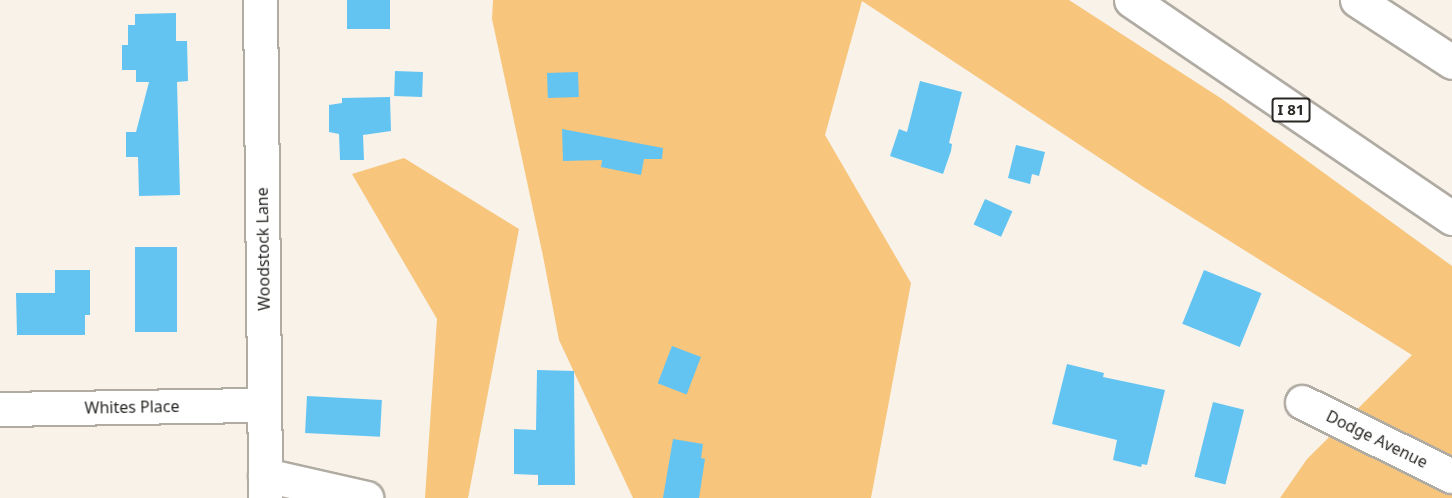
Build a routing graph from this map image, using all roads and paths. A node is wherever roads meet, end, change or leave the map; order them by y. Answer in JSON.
{"nodes":[{"id":1,"x":260,"y":0,"type":"edge"},
{"id":2,"x":1131,"y":0,"type":"edge"},
{"id":3,"x":1357,"y":0,"type":"edge"},
{"id":4,"x":1452,"y":62,"type":"edge"},
{"id":5,"x":1452,"y":218,"type":"edge"},
{"id":6,"x":1302,"y":402,"type":"dead end"},
{"id":7,"x":264,"y":405,"type":"junction"},
{"id":8,"x":0,"y":409,"type":"edge"},
{"id":9,"x":1452,"y":476,"type":"edge"},
{"id":10,"x":265,"y":487,"type":"edge"},
{"id":11,"x":366,"y":498,"type":"edge"}],
"edges":[{"from":1,"to":7,"type":"main road","name":"Woodstock Lane"},
{"from":2,"to":5,"type":"main road","number":"I 81"},
{"from":3,"to":4,"type":"main road"},
{"from":6,"to":9,"type":"main road","name":"Dodge Avenue"},
{"from":7,"to":8,"type":"main road","name":"Whites Place"},
{"from":7,"to":10,"type":"main road","name":"Woodstock Lane"},
{"from":10,"to":11,"type":"main road"}]}
